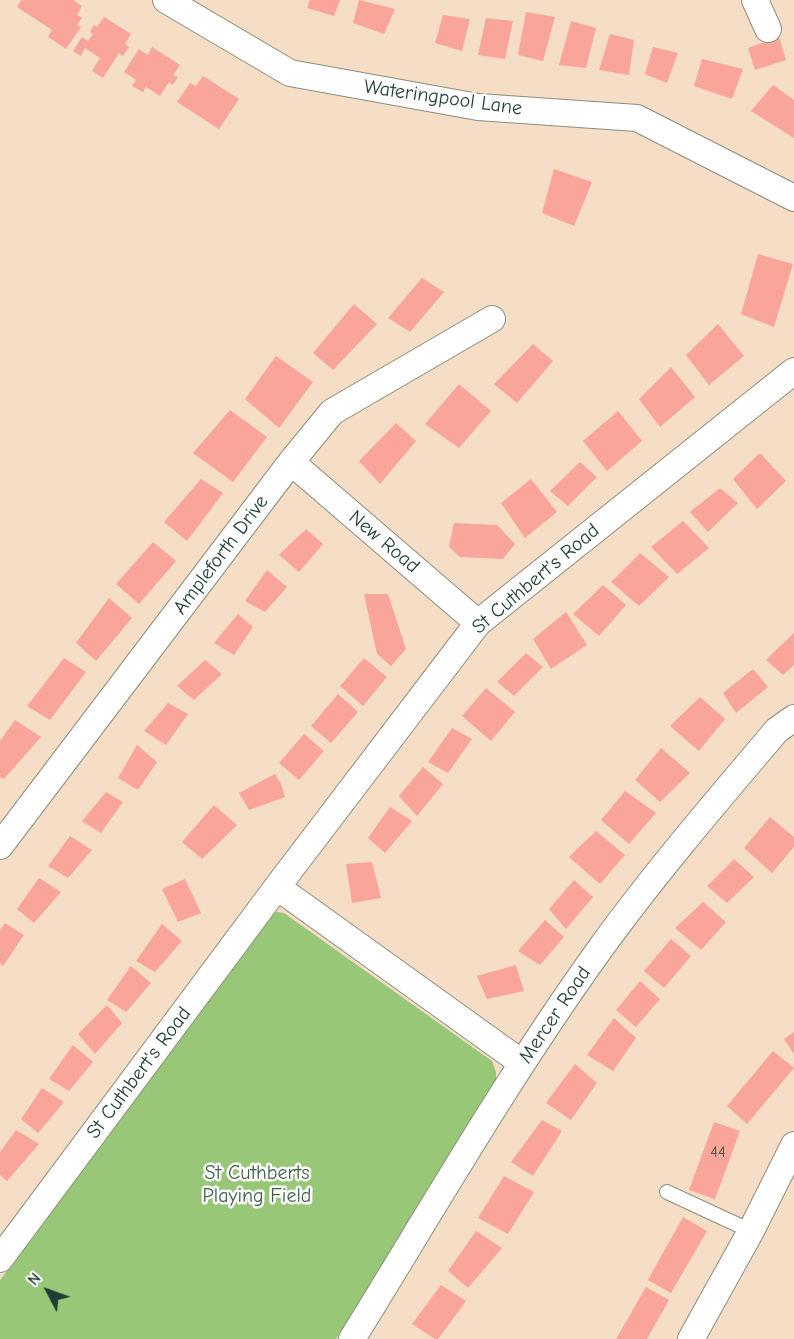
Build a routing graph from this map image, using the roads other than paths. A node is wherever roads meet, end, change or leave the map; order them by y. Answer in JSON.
{"nodes":[{"id":1,"x":165,"y":0,"type":"edge"},
{"id":2,"x":754,"y":0,"type":"edge"},
{"id":3,"x":768,"y":29,"type":"dead end"},
{"id":4,"x":794,"y":198,"type":"edge"},
{"id":5,"x":492,"y":319,"type":"dead end"},
{"id":6,"x":794,"y":371,"type":"edge"},
{"id":7,"x":291,"y":462,"type":"junction"},
{"id":8,"x":478,"y":622,"type":"junction"},
{"id":9,"x":794,"y":718,"type":"edge"},
{"id":10,"x":0,"y":846,"type":"edge"},
{"id":11,"x":278,"y":887,"type":"junction"},
{"id":12,"x":522,"y":1063,"type":"junction"},
{"id":13,"x":794,"y":1144,"type":"edge"},
{"id":14,"x":667,"y":1192,"type":"dead end"},
{"id":15,"x":751,"y":1231,"type":"junction"},
{"id":16,"x":0,"y":1259,"type":"edge"},
{"id":17,"x":352,"y":1339,"type":"edge"},
{"id":18,"x":691,"y":1339,"type":"edge"}],
"edges":[{"from":1,"to":4,"type":"street","name":"Wateringpool Lane"},
{"from":2,"to":3,"type":"street"},
{"from":5,"to":7,"type":"street","name":"Ampleforth Drive"},
{"from":6,"to":8,"type":"street","name":"St Cuthbert's Road"},
{"from":7,"to":8,"type":"street","name":"New Road"},
{"from":7,"to":10,"type":"street","name":"Ampleforth Drive"},
{"from":8,"to":11,"type":"street","name":"St Cuthbert's Road"},
{"from":9,"to":12,"type":"street","name":"Mercer Road"},
{"from":11,"to":12,"type":"street"},
{"from":11,"to":16,"type":"street","name":"St Cuthbert's Road"},
{"from":12,"to":17,"type":"street","name":"Mercer Road"},
{"from":13,"to":15,"type":"street"},
{"from":14,"to":15,"type":"lane"},
{"from":15,"to":18,"type":"street"}]}
